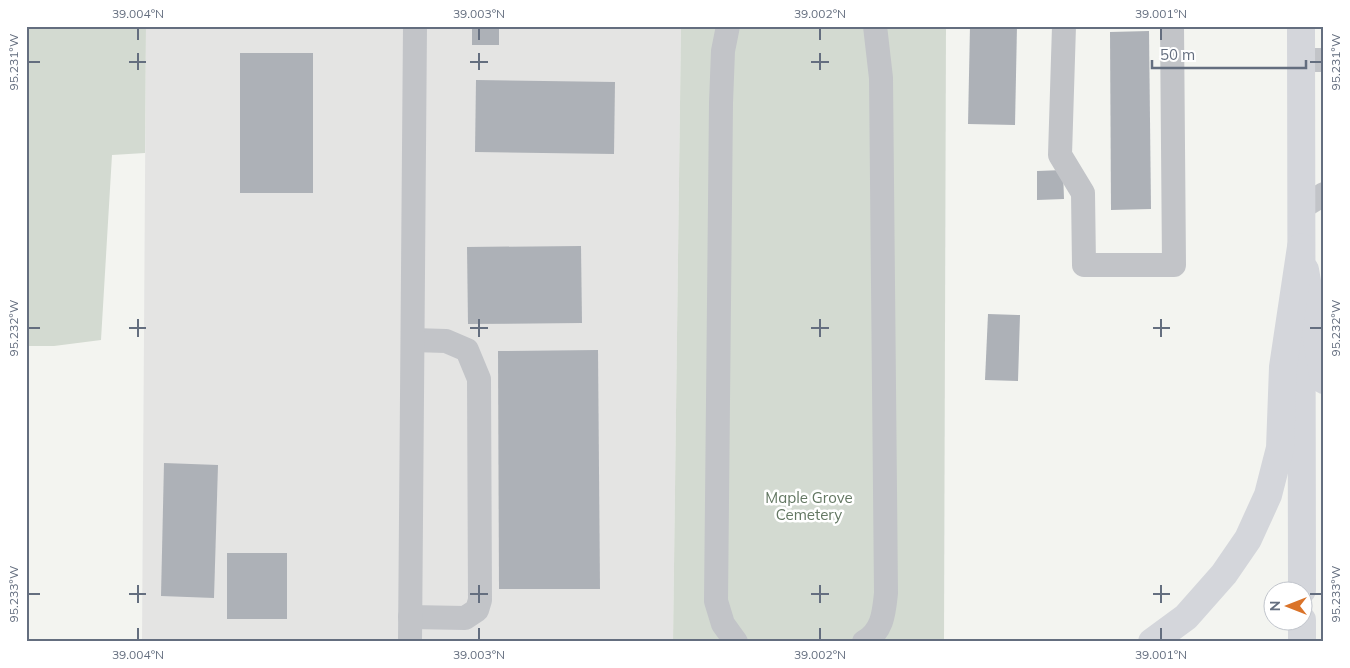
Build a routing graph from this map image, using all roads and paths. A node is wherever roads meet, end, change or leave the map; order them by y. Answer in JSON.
{"nodes":[{"id":1,"x":416,"y":26,"type":"edge"},
{"id":2,"x":728,"y":26,"type":"edge"},
{"id":3,"x":875,"y":26,"type":"edge"},
{"id":4,"x":1064,"y":26,"type":"edge"},
{"id":5,"x":1172,"y":26,"type":"edge"},
{"id":6,"x":1301,"y":26,"type":"edge"},
{"id":7,"x":1312,"y":60,"type":"edge"},
{"id":8,"x":1324,"y":194,"type":"edge"},
{"id":9,"x":1301,"y":208,"type":"junction"},
{"id":10,"x":1301,"y":247,"type":"junction"},
{"id":11,"x":413,"y":340,"type":"junction"},
{"id":12,"x":1324,"y":380,"type":"edge"},
{"id":13,"x":1302,"y":580,"type":"edge"},
{"id":14,"x":410,"y":617,"type":"junction"},
{"id":15,"x":410,"y":642,"type":"edge"},
{"id":16,"x":736,"y":642,"type":"edge"},
{"id":17,"x":864,"y":642,"type":"edge"},
{"id":18,"x":1152,"y":642,"type":"edge"}],
"edges":[{"from":1,"to":11,"type":"street"},
{"from":2,"to":16,"type":"street"},
{"from":3,"to":17,"type":"street"},
{"from":4,"to":5,"type":"street"},
{"from":6,"to":7,"type":"main road"},
{"from":7,"to":9,"type":"main road"},
{"from":8,"to":9,"type":"street"},
{"from":9,"to":10,"type":"main road"},
{"from":10,"to":12,"type":"main road"},
{"from":10,"to":13,"type":"main road"},
{"from":10,"to":18,"type":"main road"},
{"from":11,"to":14,"type":"street"},
{"from":11,"to":14,"type":"street"},
{"from":14,"to":15,"type":"street"}]}
